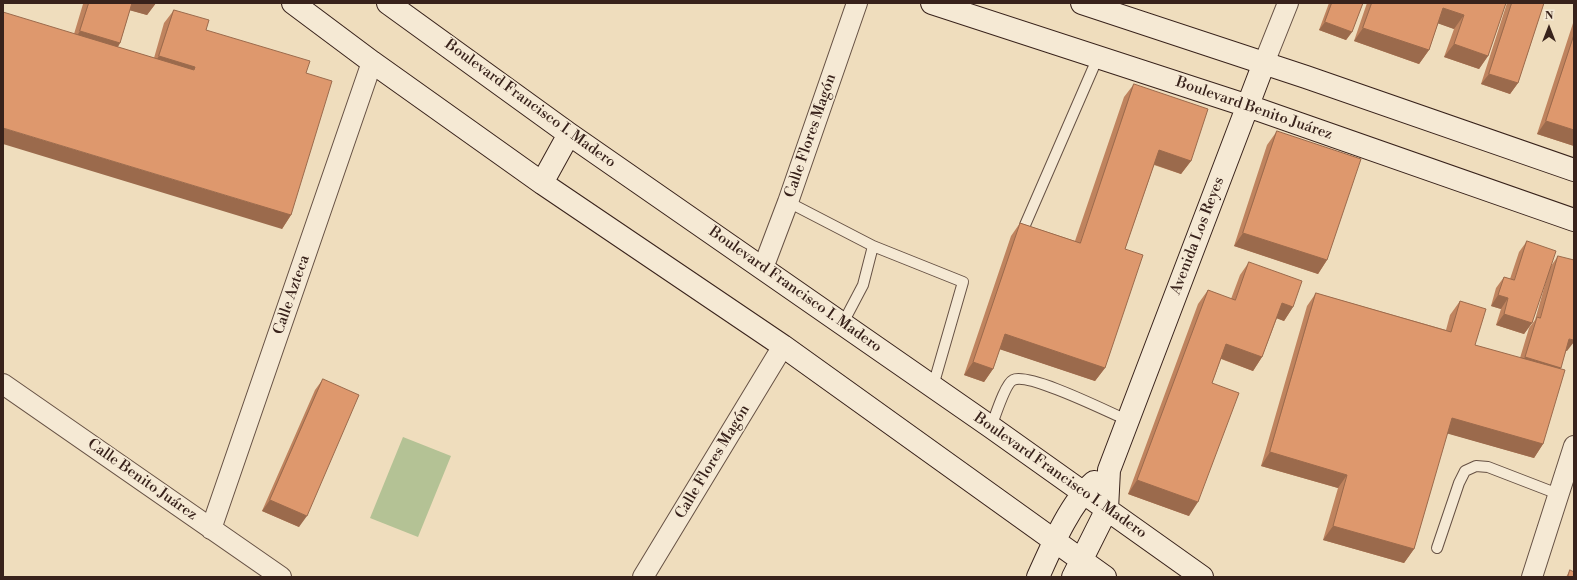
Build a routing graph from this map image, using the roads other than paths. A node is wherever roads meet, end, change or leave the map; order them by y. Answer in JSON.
{"nodes":[{"id":1,"x":293,"y":3,"type":"edge"},
{"id":2,"x":857,"y":3,"type":"edge"},
{"id":3,"x":932,"y":3,"type":"edge"},
{"id":4,"x":1082,"y":3,"type":"edge"},
{"id":5,"x":1288,"y":3,"type":"edge"},
{"id":6,"x":393,"y":4,"type":"edge"},
{"id":7,"x":1098,"y":57,"type":"junction"},
{"id":8,"x":372,"y":62,"type":"junction"},
{"id":9,"x":1264,"y":63,"type":"junction"},
{"id":10,"x":1248,"y":106,"type":"junction"},
{"id":11,"x":569,"y":134,"type":"junction"},
{"id":12,"x":1574,"y":170,"type":"edge"},
{"id":13,"x":542,"y":183,"type":"junction"},
{"id":14,"x":788,"y":202,"type":"junction"},
{"id":15,"x":1574,"y":220,"type":"edge"},
{"id":16,"x":1025,"y":225,"type":"edge"},
{"id":17,"x":873,"y":246,"type":"junction"},
{"id":18,"x":763,"y":268,"type":"junction"},
{"id":19,"x":843,"y":323,"type":"junction"},
{"id":20,"x":783,"y":346,"type":"junction"},
{"id":21,"x":3,"y":384,"type":"edge"},
{"id":22,"x":933,"y":386,"type":"junction"},
{"id":23,"x":1127,"y":420,"type":"junction"},
{"id":24,"x":992,"y":427,"type":"junction"},
{"id":25,"x":1574,"y":446,"type":"edge"},
{"id":26,"x":1109,"y":470,"type":"junction"},
{"id":27,"x":1083,"y":492,"type":"junction"},
{"id":28,"x":1558,"y":494,"type":"junction"},
{"id":29,"x":1106,"y":509,"type":"junction"},
{"id":30,"x":211,"y":529,"type":"junction"},
{"id":31,"x":1054,"y":540,"type":"junction"},
{"id":32,"x":1438,"y":548,"type":"dead end"},
{"id":33,"x":1077,"y":568,"type":"edge"},
{"id":34,"x":281,"y":577,"type":"edge"},
{"id":35,"x":643,"y":577,"type":"edge"},
{"id":36,"x":1038,"y":577,"type":"edge"},
{"id":37,"x":1105,"y":577,"type":"edge"},
{"id":38,"x":1202,"y":577,"type":"edge"},
{"id":39,"x":1532,"y":577,"type":"edge"}],
"edges":[{"from":1,"to":8,"type":"main road"},
{"from":2,"to":14,"type":"street","name":"Calle Flores Magón"},
{"from":3,"to":7,"type":"main road","name":"Boulevard Benito Juárez"},
{"from":4,"to":9,"type":"main road"},
{"from":5,"to":9,"type":"street","name":"Avenida Los Reyes"},
{"from":6,"to":11,"type":"main road","name":"Boulevard Francisco I. Madero"},
{"from":7,"to":10,"type":"main road","name":"Boulevard Benito Juárez"},
{"from":7,"to":16,"type":"lane"},
{"from":8,"to":13,"type":"main road"},
{"from":8,"to":30,"type":"street","name":"Calle Azteca"},
{"from":9,"to":10,"type":"main road","name":"Avenida Los Reyes"},
{"from":9,"to":12,"type":"main road"},
{"from":10,"to":15,"type":"main road","name":"Boulevard Benito Juárez"},
{"from":10,"to":23,"type":"main road","name":"Avenida Los Reyes"},
{"from":11,"to":13,"type":"main road"},
{"from":11,"to":18,"type":"main road","name":"Boulevard Francisco I. Madero"},
{"from":13,"to":20,"type":"main road"},
{"from":14,"to":17,"type":"lane"},
{"from":14,"to":18,"type":"street","name":"Calle Flores Magón"},
{"from":17,"to":19,"type":"lane"},
{"from":17,"to":22,"type":"lane"},
{"from":18,"to":19,"type":"main road","name":"Boulevard Francisco I. Madero"},
{"from":19,"to":22,"type":"main road","name":"Boulevard Francisco I. Madero"},
{"from":20,"to":31,"type":"main road"},
{"from":20,"to":35,"type":"street","name":"Calle Flores Magón"},
{"from":21,"to":30,"type":"street","name":"Calle Benito Juárez"},
{"from":22,"to":24,"type":"main road","name":"Boulevard Francisco I. Madero"},
{"from":23,"to":24,"type":"lane"},
{"from":23,"to":26,"type":"main road","name":"Avenida Los Reyes"},
{"from":24,"to":27,"type":"main road","name":"Boulevard Francisco I. Madero"},
{"from":25,"to":28,"type":"street"},
{"from":26,"to":27,"type":"main road","name":"Avenida Los Reyes"},
{"from":26,"to":29,"type":"main road","name":"Avenida Los Reyes"},
{"from":27,"to":29,"type":"main road","name":"Boulevard Francisco I. Madero"},
{"from":27,"to":31,"type":"main road","name":"Avenida Los Reyes"},
{"from":28,"to":32,"type":"lane"},
{"from":28,"to":39,"type":"street"},
{"from":29,"to":33,"type":"main road","name":"Avenida Los Reyes"},
{"from":29,"to":38,"type":"main road","name":"Boulevard Francisco I. Madero"},
{"from":30,"to":34,"type":"street","name":"Calle Benito Juárez"},
{"from":31,"to":33,"type":"main road"},
{"from":31,"to":36,"type":"main road","name":"Avenida Los Reyes"},
{"from":33,"to":37,"type":"main road"}]}
